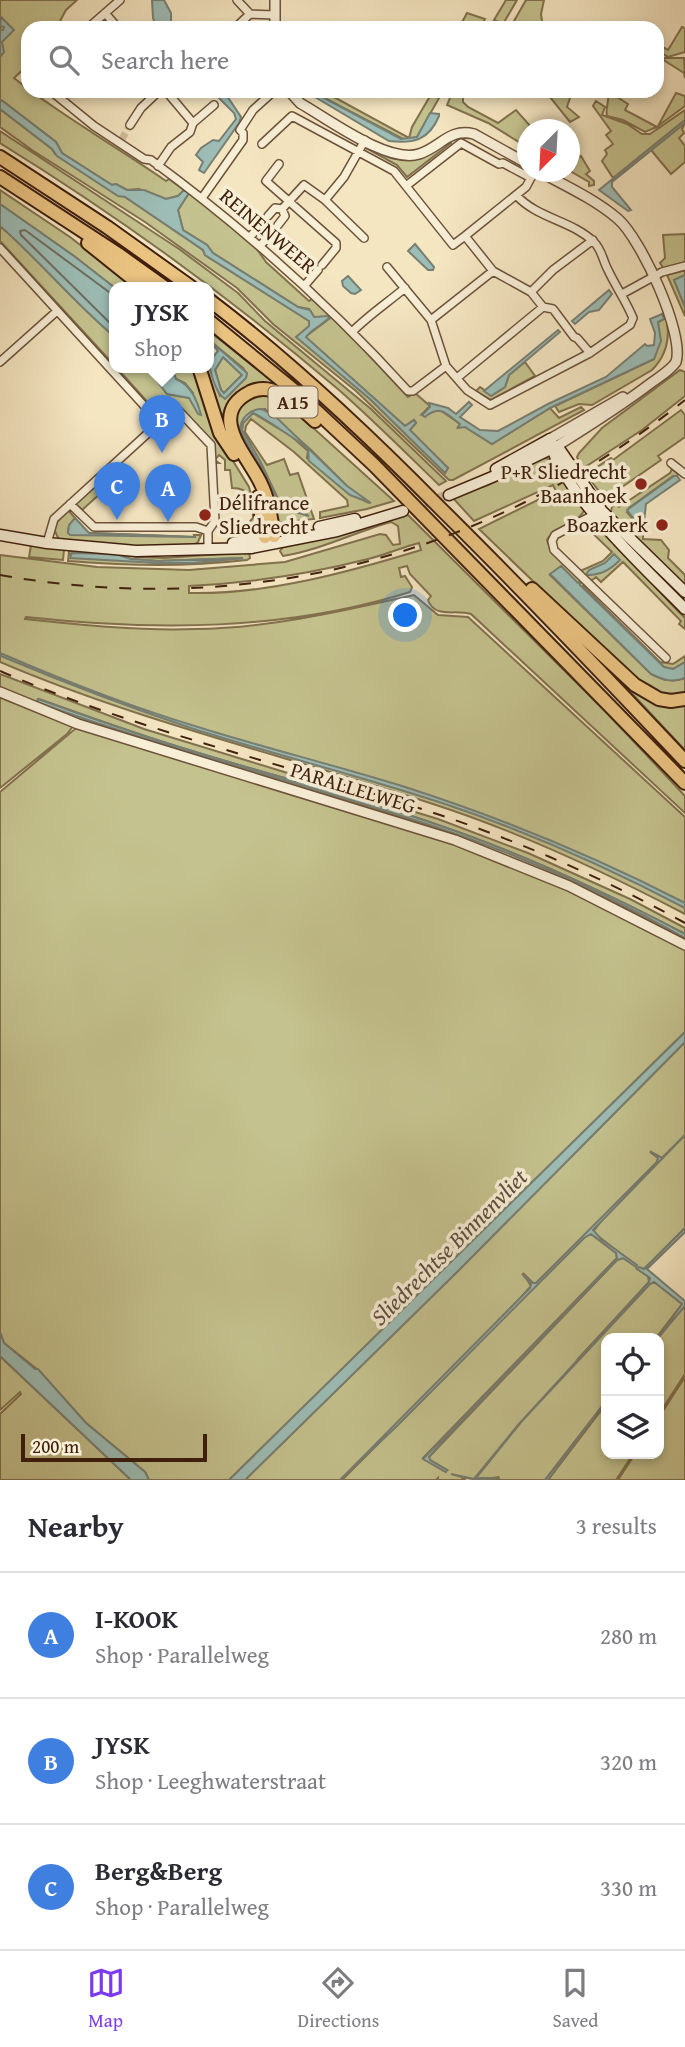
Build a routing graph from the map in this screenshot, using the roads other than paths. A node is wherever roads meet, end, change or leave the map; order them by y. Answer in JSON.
{"nodes":[{"id":1,"x":120,"y":0,"type":"edge"},
{"id":2,"x":237,"y":0,"type":"edge"},
{"id":3,"x":275,"y":0,"type":"edge"},
{"id":4,"x":104,"y":13,"type":"junction"},
{"id":5,"x":250,"y":14,"type":"junction"},
{"id":6,"x":275,"y":15,"type":"junction"},
{"id":7,"x":95,"y":21,"type":"edge"},
{"id":8,"x":111,"y":21,"type":"edge"},
{"id":9,"x":242,"y":21,"type":"edge"},
{"id":10,"x":275,"y":21,"type":"edge"},
{"id":11,"x":63,"y":98,"type":"edge"},
{"id":12,"x":152,"y":98,"type":"edge"},
{"id":13,"x":172,"y":98,"type":"edge"},
{"id":14,"x":266,"y":98,"type":"edge"},
{"id":15,"x":295,"y":98,"type":"edge"},
{"id":16,"x":214,"y":105,"type":"dead end"},
{"id":17,"x":193,"y":123,"type":"junction"},
{"id":18,"x":130,"y":125,"type":"tunnel mouth"},
{"id":19,"x":365,"y":141,"type":"junction"},
{"id":20,"x":262,"y":144,"type":"dead end"},
{"id":21,"x":359,"y":152,"type":"junction"},
{"id":22,"x":0,"y":157,"type":"edge"},
{"id":23,"x":517,"y":158,"type":"edge"},
{"id":24,"x":279,"y":164,"type":"dead end"},
{"id":25,"x":159,"y":166,"type":"junction"},
{"id":26,"x":517,"y":169,"type":"edge"},
{"id":27,"x":0,"y":177,"type":"edge"},
{"id":28,"x":528,"y":182,"type":"edge"},
{"id":29,"x":557,"y":182,"type":"edge"},
{"id":30,"x":406,"y":186,"type":"junction"},
{"id":31,"x":516,"y":195,"type":"junction"},
{"id":32,"x":202,"y":198,"type":"junction"},
{"id":33,"x":325,"y":200,"type":"junction"},
{"id":34,"x":290,"y":201,"type":"junction"},
{"id":35,"x":282,"y":209,"type":"junction"},
{"id":36,"x":58,"y":214,"type":"junction"},
{"id":37,"x":465,"y":236,"type":"junction"},
{"id":38,"x":250,"y":237,"type":"junction"},
{"id":39,"x":364,"y":238,"type":"dead end"},
{"id":40,"x":593,"y":240,"type":"junction"},
{"id":41,"x":260,"y":246,"type":"junction"},
{"id":42,"x":0,"y":248,"type":"edge"},
{"id":43,"x":685,"y":266,"type":"edge"},
{"id":44,"x":387,"y":267,"type":"dead end"},
{"id":45,"x":493,"y":271,"type":"junction"},
{"id":46,"x":655,"y":276,"type":"junction"},
{"id":47,"x":137,"y":282,"type":"edge"},
{"id":48,"x":157,"y":282,"type":"edge"},
{"id":49,"x":184,"y":282,"type":"edge"},
{"id":50,"x":305,"y":285,"type":"junction"},
{"id":51,"x":405,"y":288,"type":"junction"},
{"id":52,"x":531,"y":292,"type":"junction"},
{"id":53,"x":622,"y":294,"type":"junction"},
{"id":54,"x":214,"y":304,"type":"edge"},
{"id":55,"x":543,"y":307,"type":"junction"},
{"id":56,"x":57,"y":311,"type":"junction"},
{"id":57,"x":431,"y":320,"type":"junction"},
{"id":58,"x":214,"y":325,"type":"edge"},
{"id":59,"x":353,"y":331,"type":"junction"},
{"id":60,"x":590,"y":354,"type":"junction"},
{"id":61,"x":0,"y":362,"type":"edge"},
{"id":62,"x":446,"y":366,"type":"junction"},
{"id":63,"x":109,"y":368,"type":"edge"},
{"id":64,"x":114,"y":373,"type":"edge"},
{"id":65,"x":201,"y":373,"type":"edge"},
{"id":66,"x":457,"y":378,"type":"junction"},
{"id":67,"x":151,"y":414,"type":"junction"},
{"id":68,"x":553,"y":444,"type":"junction"},
{"id":69,"x":671,"y":463,"type":"dead end"},
{"id":70,"x":685,"y":474,"type":"edge"},
{"id":71,"x":447,"y":493,"type":"tunnel mouth"},
{"id":72,"x":71,"y":504,"type":"junction"},
{"id":73,"x":401,"y":509,"type":"tunnel mouth"},
{"id":74,"x":598,"y":512,"type":"junction"},
{"id":75,"x":208,"y":531,"type":"junction"},
{"id":76,"x":0,"y":535,"type":"edge"},
{"id":77,"x":270,"y":539,"type":"junction"},
{"id":78,"x":449,"y":540,"type":"junction"},
{"id":79,"x":47,"y":543,"type":"junction"},
{"id":80,"x":208,"y":548,"type":"junction"},
{"id":81,"x":498,"y":565,"type":"junction"},
{"id":82,"x":685,"y":592,"type":"edge"},
{"id":83,"x":685,"y":609,"type":"edge"},
{"id":84,"x":666,"y":658,"type":"dead end"},
{"id":85,"x":0,"y":692,"type":"edge"},
{"id":86,"x":685,"y":699,"type":"edge"},
{"id":87,"x":685,"y":761,"type":"edge"},
{"id":88,"x":685,"y":783,"type":"edge"},
{"id":89,"x":685,"y":945,"type":"edge"}],
"edges":[{"from":1,"to":4,"type":"street"},
{"from":2,"to":5,"type":"street"},
{"from":3,"to":6,"type":"street"},
{"from":4,"to":7,"type":"street"},
{"from":4,"to":8,"type":"street"},
{"from":5,"to":6,"type":"street"},
{"from":5,"to":9,"type":"street"},
{"from":6,"to":10,"type":"street"},
{"from":11,"to":25,"type":"street","name":"REINENWEER"},
{"from":12,"to":18,"type":"street"},
{"from":13,"to":17,"type":"street"},
{"from":14,"to":32,"type":"street"},
{"from":15,"to":19,"type":"street"},
{"from":16,"to":17,"type":"street"},
{"from":17,"to":25,"type":"street"},
{"from":19,"to":21,"type":"street"},
{"from":19,"to":23,"type":"street"},
{"from":20,"to":21,"type":"street"},
{"from":21,"to":30,"type":"street"},
{"from":21,"to":33,"type":"street"},
{"from":22,"to":49,"type":"highway"},
{"from":24,"to":34,"type":"street"},
{"from":25,"to":32,"type":"street","name":"REINENWEER"},
{"from":26,"to":30,"type":"street"},
{"from":27,"to":36,"type":"highway"},
{"from":28,"to":31,"type":"street"},
{"from":29,"to":46,"type":"street"},
{"from":30,"to":37,"type":"street"},
{"from":31,"to":37,"type":"street"},
{"from":31,"to":40,"type":"street"},
{"from":32,"to":38,"type":"street","name":"REINENWEER"},
{"from":33,"to":34,"type":"street"},
{"from":33,"to":39,"type":"street"},
{"from":34,"to":35,"type":"street"},
{"from":34,"to":50,"type":"street"},
{"from":35,"to":38,"type":"street"},
{"from":35,"to":41,"type":"street"},
{"from":36,"to":47,"type":"highway"},
{"from":36,"to":48,"type":"highway"},
{"from":37,"to":45,"type":"street"},
{"from":38,"to":41,"type":"street","name":"REINENWEER"},
{"from":40,"to":52,"type":"street"},
{"from":40,"to":53,"type":"street"},
{"from":41,"to":50,"type":"street","name":"REINENWEER"},
{"from":42,"to":56,"type":"street"},
{"from":43,"to":46,"type":"street"},
{"from":44,"to":51,"type":"street"},
{"from":45,"to":52,"type":"street"},
{"from":45,"to":57,"type":"street"},
{"from":46,"to":53,"type":"street"},
{"from":46,"to":68,"type":"street"},
{"from":50,"to":59,"type":"street","name":"REINENWEER"},
{"from":51,"to":57,"type":"street"},
{"from":51,"to":59,"type":"street"},
{"from":52,"to":55,"type":"street"},
{"from":53,"to":60,"type":"street"},
{"from":54,"to":81,"type":"highway","number":"A15"},
{"from":55,"to":60,"type":"street"},
{"from":55,"to":66,"type":"street"},
{"from":56,"to":61,"type":"street"},
{"from":56,"to":63,"type":"street"},
{"from":57,"to":62,"type":"street"},
{"from":58,"to":78,"type":"highway","number":"A15"},
{"from":59,"to":62,"type":"street","name":"REINENWEER"},
{"from":60,"to":66,"type":"street"},
{"from":62,"to":66,"type":"street"},
{"from":64,"to":67,"type":"street"},
{"from":65,"to":77,"type":"highway"},
{"from":67,"to":72,"type":"street"},
{"from":67,"to":75,"type":"street"},
{"from":68,"to":71,"type":"main road"},
{"from":68,"to":74,"type":"main road"},
{"from":69,"to":70,"type":"street"},
{"from":72,"to":75,"type":"street"},
{"from":72,"to":79,"type":"street"},
{"from":73,"to":77,"type":"main road"},
{"from":74,"to":82,"type":"main road"},
{"from":74,"to":83,"type":"main road"},
{"from":74,"to":84,"type":"street"},
{"from":75,"to":80,"type":"street"},
{"from":76,"to":79,"type":"main road"},
{"from":77,"to":78,"type":"highway","number":"A15"},
{"from":77,"to":80,"type":"main road"},
{"from":78,"to":88,"type":"highway","number":"A15"},
{"from":79,"to":80,"type":"main road"},
{"from":81,"to":86,"type":"highway","number":"A15"},
{"from":81,"to":87,"type":"highway","number":"A15"},
{"from":85,"to":89,"type":"street","name":"PARALLELWEG"}]}
